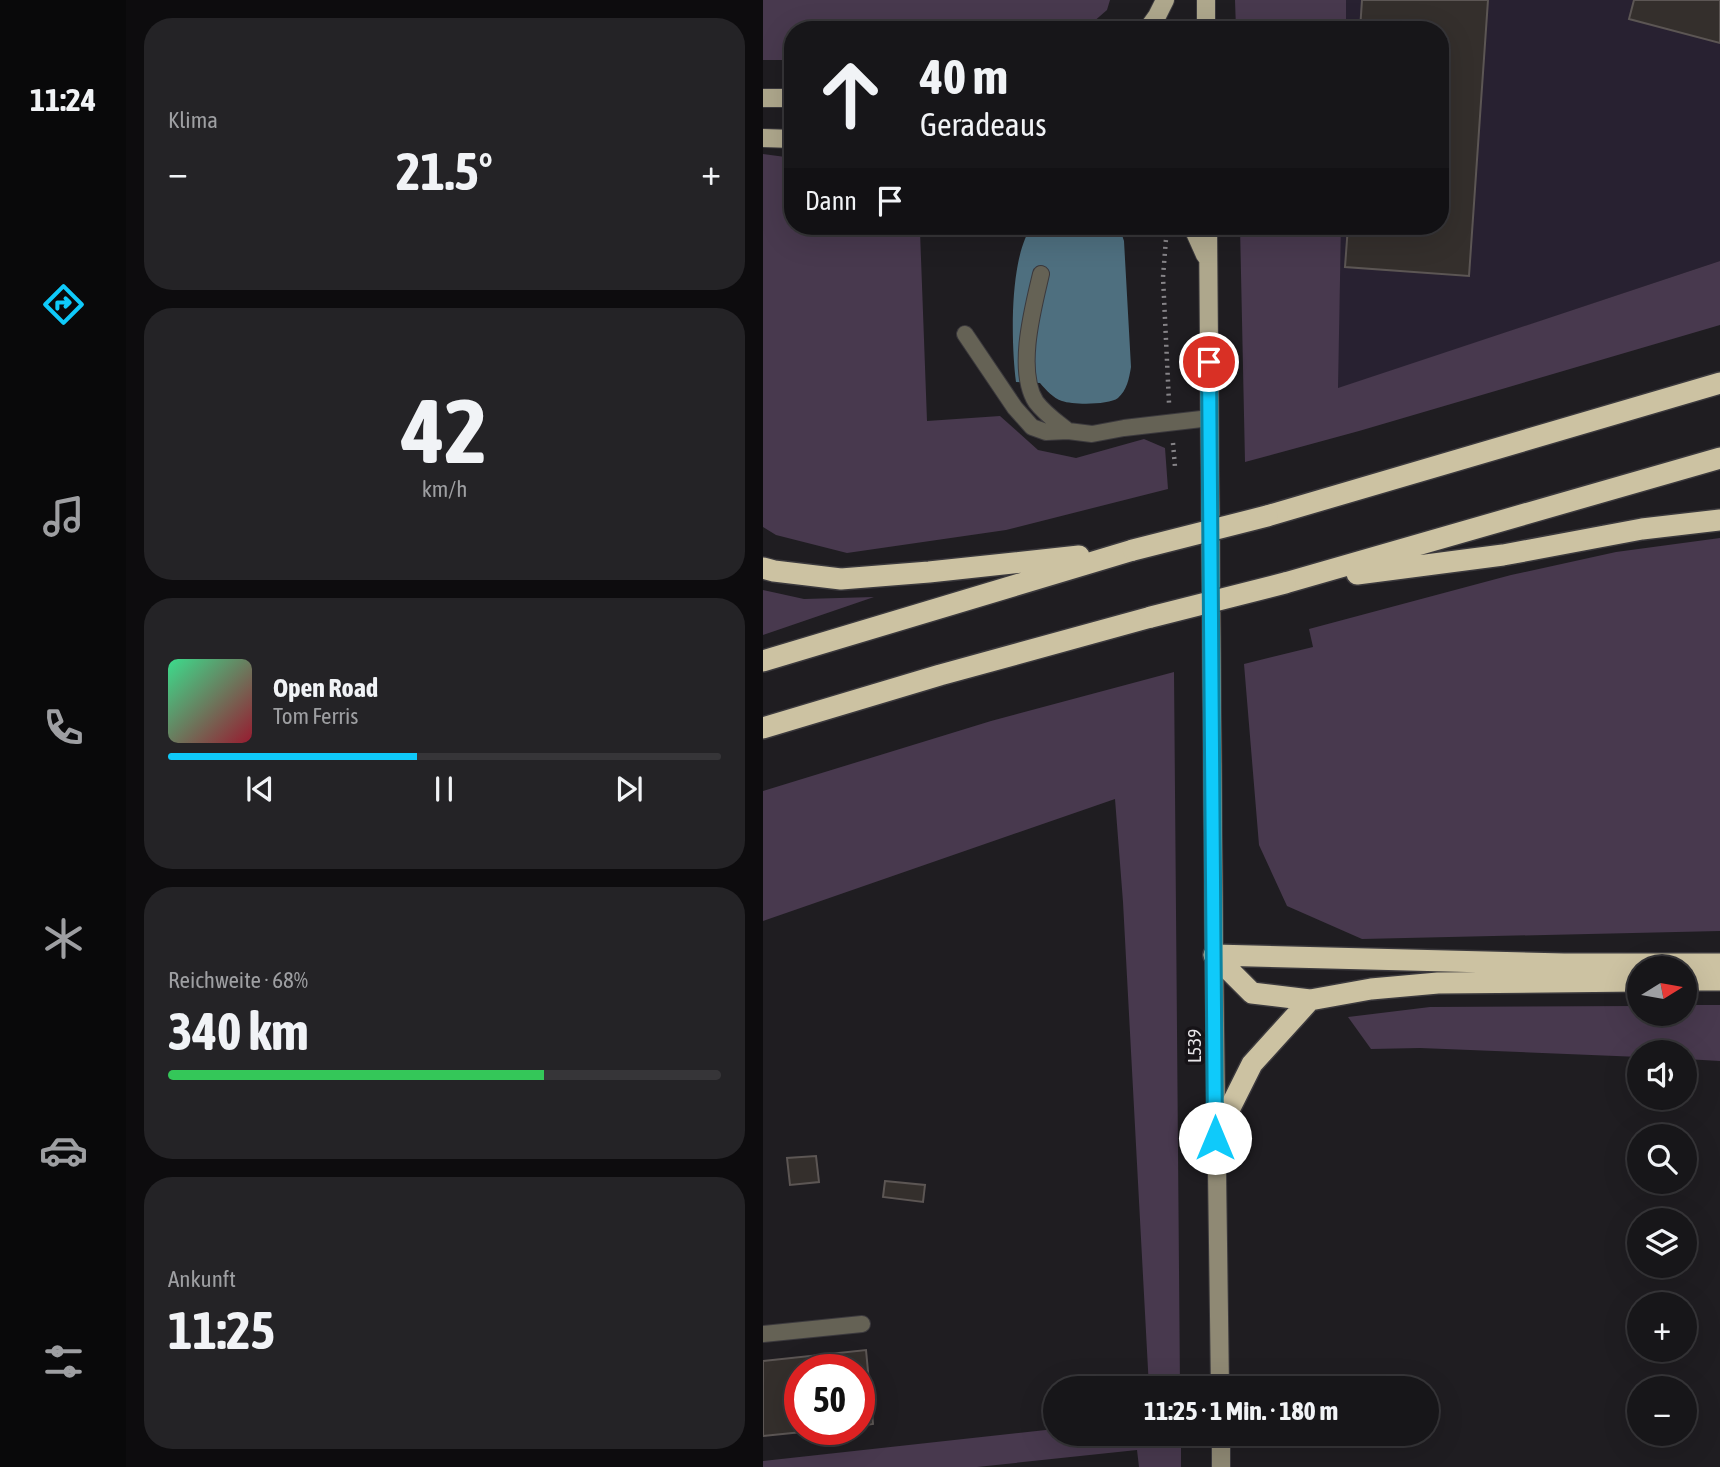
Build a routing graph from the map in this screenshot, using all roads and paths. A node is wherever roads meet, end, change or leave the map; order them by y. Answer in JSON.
{"nodes":[{"id":1,"x":1165,"y":0,"type":"edge"},
{"id":2,"x":1206,"y":0,"type":"edge"},
{"id":3,"x":1153,"y":21,"type":"edge"},
{"id":4,"x":1206,"y":21,"type":"edge"},
{"id":5,"x":763,"y":98,"type":"edge"},
{"id":6,"x":784,"y":98,"type":"edge"},
{"id":7,"x":763,"y":138,"type":"edge"},
{"id":8,"x":784,"y":139,"type":"edge"},
{"id":9,"x":1166,"y":235,"type":"edge"},
{"id":10,"x":1196,"y":235,"type":"edge"},
{"id":11,"x":1208,"y":235,"type":"edge"},
{"id":12,"x":1208,"y":263,"type":"junction"},
{"id":13,"x":1041,"y":274,"type":"dead end"},
{"id":14,"x":965,"y":334,"type":"dead end"},
{"id":15,"x":1720,"y":383,"type":"edge"},
{"id":16,"x":1210,"y":418,"type":"junction"},
{"id":17,"x":1170,"y":423,"type":"junction"},
{"id":18,"x":1068,"y":431,"type":"junction"},
{"id":19,"x":1720,"y":458,"type":"edge"},
{"id":20,"x":1175,"y":467,"type":"dead end"},
{"id":21,"x":1720,"y":520,"type":"edge"},
{"id":22,"x":1133,"y":550,"type":"junction"},
{"id":23,"x":763,"y":568,"type":"edge"},
{"id":24,"x":1285,"y":583,"type":"junction"},
{"id":25,"x":763,"y":661,"type":"edge"},
{"id":26,"x":763,"y":728,"type":"edge"},
{"id":27,"x":1214,"y":954,"type":"junction"},
{"id":28,"x":1720,"y":964,"type":"edge"},
{"id":29,"x":1697,"y":980,"type":"edge"},
{"id":30,"x":1720,"y":980,"type":"edge"},
{"id":31,"x":1627,"y":981,"type":"edge"},
{"id":32,"x":1311,"y":1000,"type":"junction"},
{"id":33,"x":1215,"y":1138,"type":"junction"},
{"id":34,"x":862,"y":1324,"type":"dead end"},
{"id":35,"x":763,"y":1334,"type":"edge"},
{"id":36,"x":1220,"y":1376,"type":"edge"},
{"id":37,"x":1221,"y":1446,"type":"edge"},
{"id":38,"x":1221,"y":1467,"type":"edge"}],
"edges":[{"from":1,"to":3,"type":"main road"},
{"from":2,"to":4,"type":"main road"},
{"from":5,"to":6,"type":"main road"},
{"from":7,"to":8,"type":"main road"},
{"from":9,"to":17,"type":"path"},
{"from":10,"to":12,"type":"main road"},
{"from":11,"to":12,"type":"main road"},
{"from":12,"to":16,"type":"main road"},
{"from":13,"to":18,"type":"lane"},
{"from":14,"to":18,"type":"lane"},
{"from":15,"to":22,"type":"highway","bridge":true},
{"from":16,"to":17,"type":"lane"},
{"from":16,"to":27,"type":"main road"},
{"from":17,"to":18,"type":"lane"},
{"from":17,"to":20,"type":"path"},
{"from":19,"to":24,"type":"highway"},
{"from":21,"to":24,"type":"highway"},
{"from":22,"to":23,"type":"highway"},
{"from":22,"to":25,"type":"highway"},
{"from":24,"to":26,"type":"highway","bridge":true},
{"from":27,"to":28,"type":"highway"},
{"from":27,"to":32,"type":"highway"},
{"from":27,"to":33,"type":"main road","name":"L539"},
{"from":29,"to":30,"type":"highway"},
{"from":31,"to":32,"type":"highway"},
{"from":32,"to":33,"type":"highway"},
{"from":33,"to":36,"type":"main road","name":"L539"},
{"from":34,"to":35,"type":"lane"},
{"from":37,"to":38,"type":"main road"}]}
